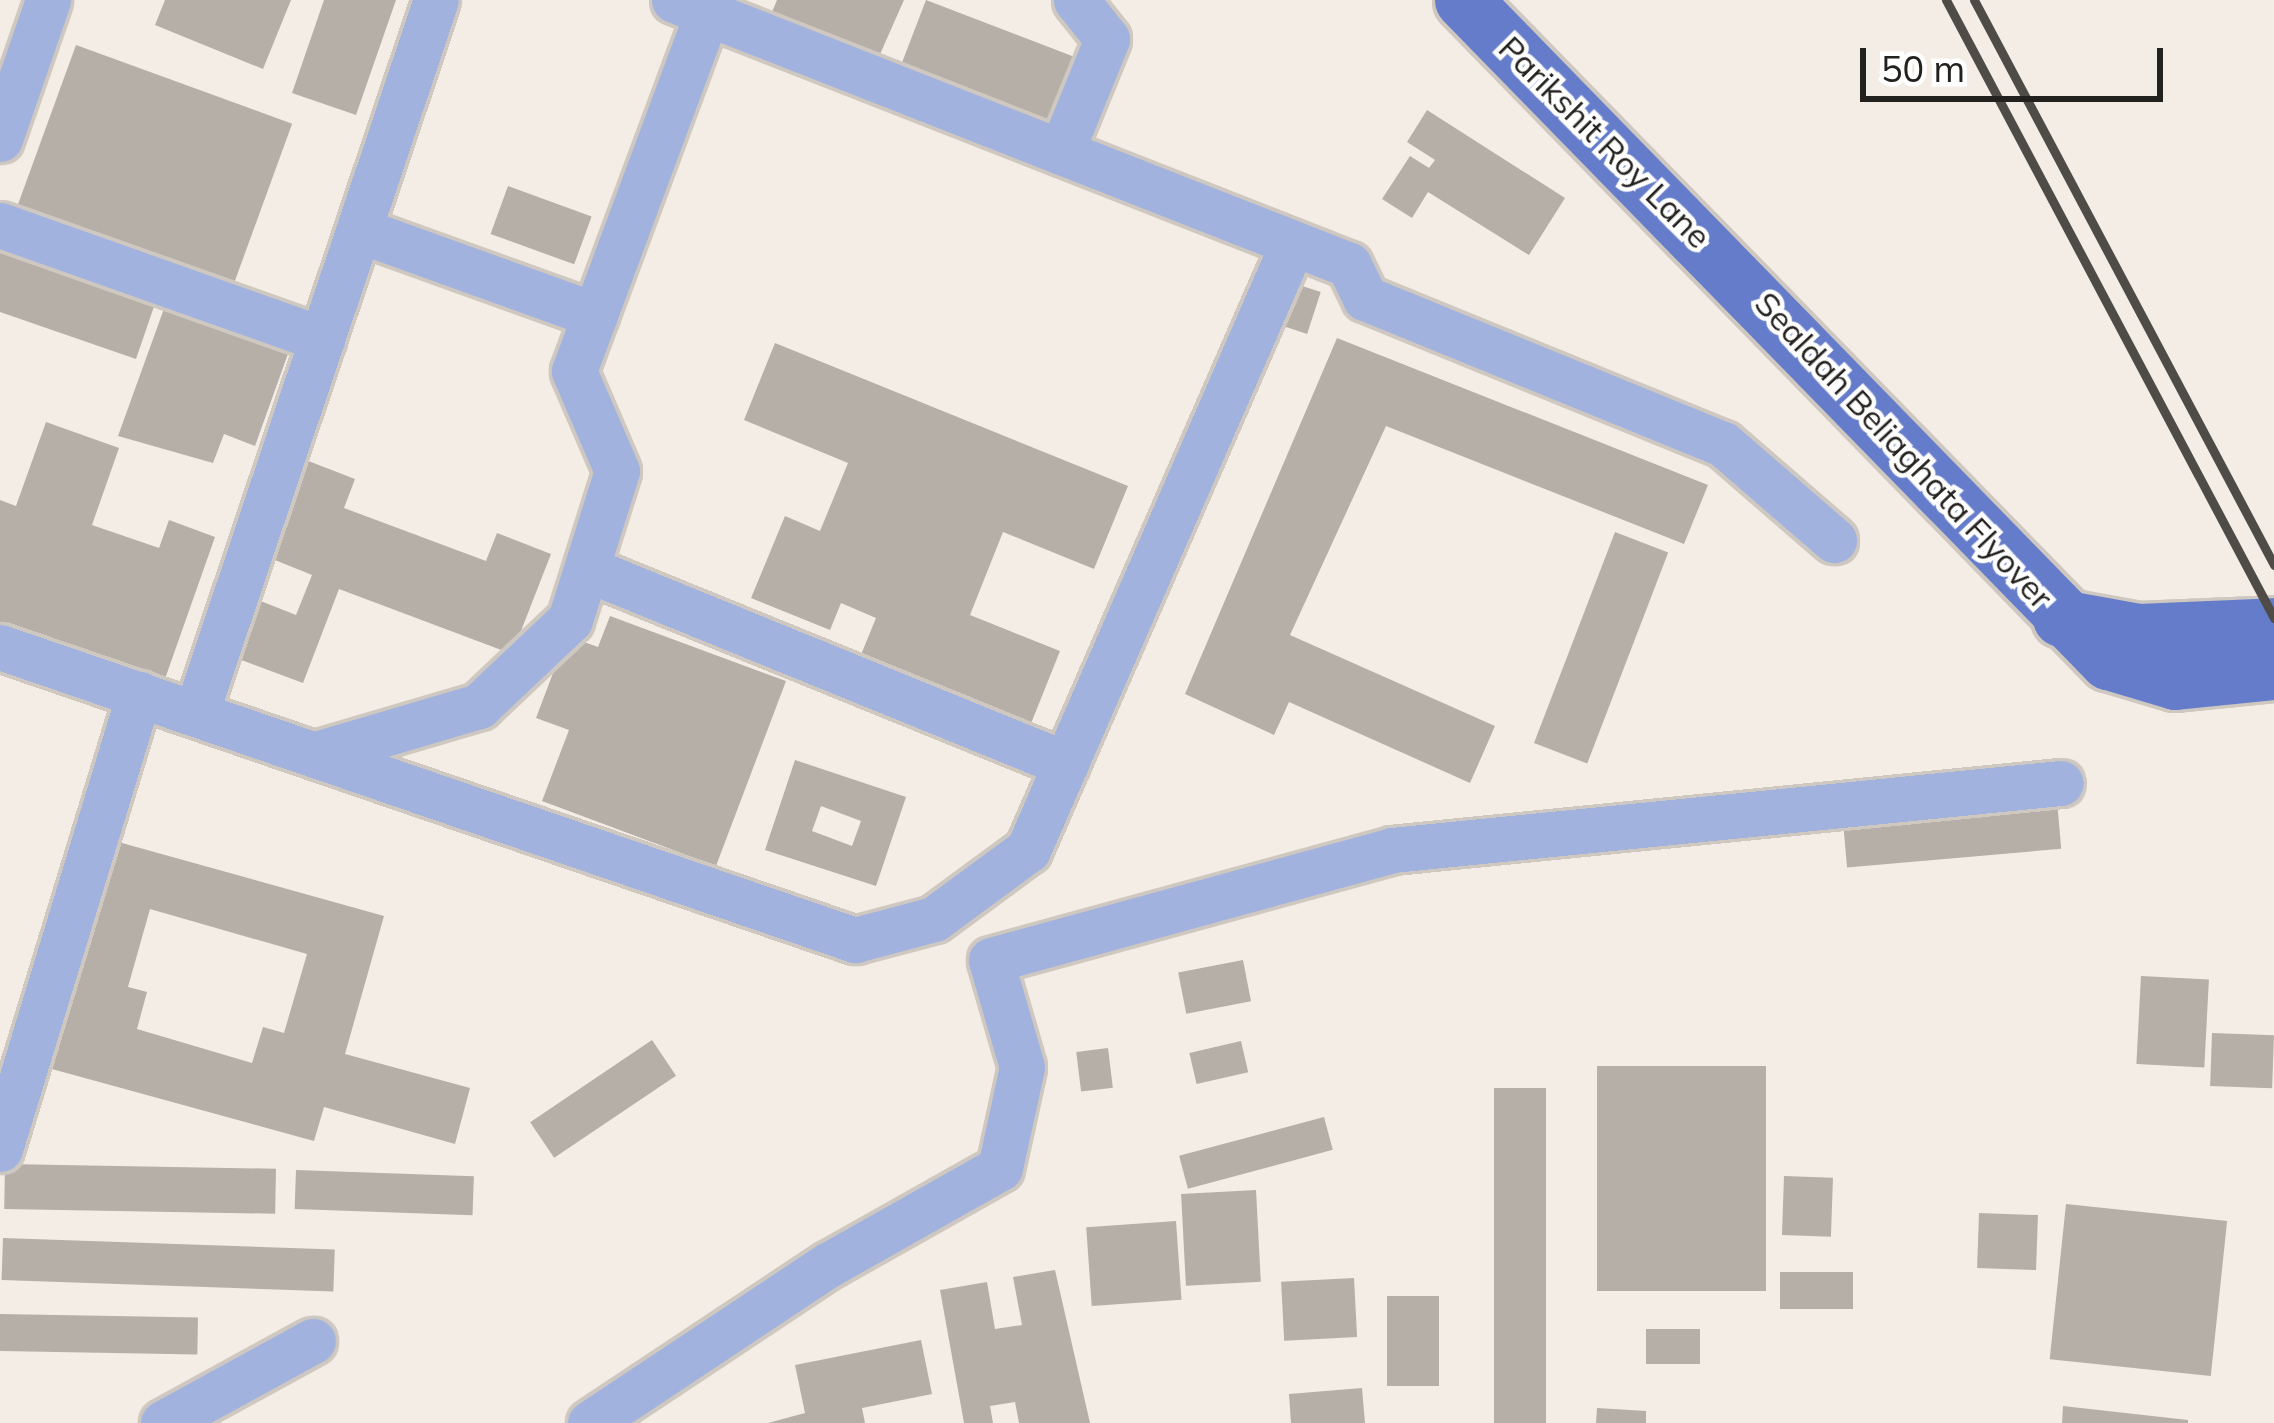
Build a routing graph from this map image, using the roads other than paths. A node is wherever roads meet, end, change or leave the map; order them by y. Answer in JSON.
{"nodes":[{"id":1,"x":48,"y":0,"type":"edge"},
{"id":2,"x":436,"y":0,"type":"edge"},
{"id":3,"x":1076,"y":0,"type":"edge"},
{"id":4,"x":1463,"y":0,"type":"edge"},
{"id":5,"x":698,"y":4,"type":"edge"},
{"id":6,"x":0,"y":139,"type":"edge"},
{"id":7,"x":1061,"y":152,"type":"junction"},
{"id":8,"x":0,"y":225,"type":"edge"},
{"id":9,"x":358,"y":230,"type":"junction"},
{"id":10,"x":1293,"y":242,"type":"junction"},
{"id":11,"x":1746,"y":284,"type":"joint"},
{"id":12,"x":595,"y":315,"type":"junction"},
{"id":13,"x":322,"y":339,"type":"junction"},
{"id":14,"x":1834,"y":540,"type":"dead end"},
{"id":15,"x":586,"y":568,"type":"junction"},
{"id":16,"x":2061,"y":617,"type":"junction"},
{"id":17,"x":2274,"y":626,"type":"edge"},
{"id":18,"x":0,"y":647,"type":"edge"},
{"id":19,"x":2274,"y":671,"type":"edge"},
{"id":20,"x":139,"y":694,"type":"junction"},
{"id":21,"x":196,"y":713,"type":"junction"},
{"id":22,"x":315,"y":754,"type":"junction"},
{"id":23,"x":1066,"y":764,"type":"junction"},
{"id":24,"x":2061,"y":783,"type":"dead end"},
{"id":25,"x":0,"y":1149,"type":"edge"},
{"id":26,"x":313,"y":1341,"type":"dead end"},
{"id":27,"x":163,"y":1423,"type":"edge"},
{"id":28,"x":590,"y":1423,"type":"edge"}],
"edges":[{"from":1,"to":6,"type":"lane"},
{"from":2,"to":9,"type":"lane"},
{"from":3,"to":7,"type":"lane"},
{"from":4,"to":11,"type":"main road","name":"Parikshit Roy Lane"},
{"from":5,"to":7,"type":"lane"},
{"from":5,"to":12,"type":"lane"},
{"from":7,"to":10,"type":"lane"},
{"from":8,"to":13,"type":"lane"},
{"from":9,"to":12,"type":"lane"},
{"from":9,"to":13,"type":"lane"},
{"from":10,"to":14,"type":"lane"},
{"from":10,"to":23,"type":"lane"},
{"from":11,"to":16,"type":"main road","name":"Sealdah Beliaghata Flyover"},
{"from":12,"to":15,"type":"lane"},
{"from":13,"to":21,"type":"lane"},
{"from":15,"to":22,"type":"lane"},
{"from":15,"to":23,"type":"lane"},
{"from":16,"to":17,"type":"main road","name":"Sealdah Beliaghata Flyover"},
{"from":16,"to":19,"type":"main road","name":"Sealdah Beliaghata Flyover"},
{"from":18,"to":20,"type":"lane"},
{"from":20,"to":21,"type":"lane"},
{"from":20,"to":25,"type":"lane"},
{"from":21,"to":22,"type":"lane"},
{"from":22,"to":23,"type":"lane"},
{"from":24,"to":28,"type":"lane"},
{"from":26,"to":27,"type":"lane"}]}
